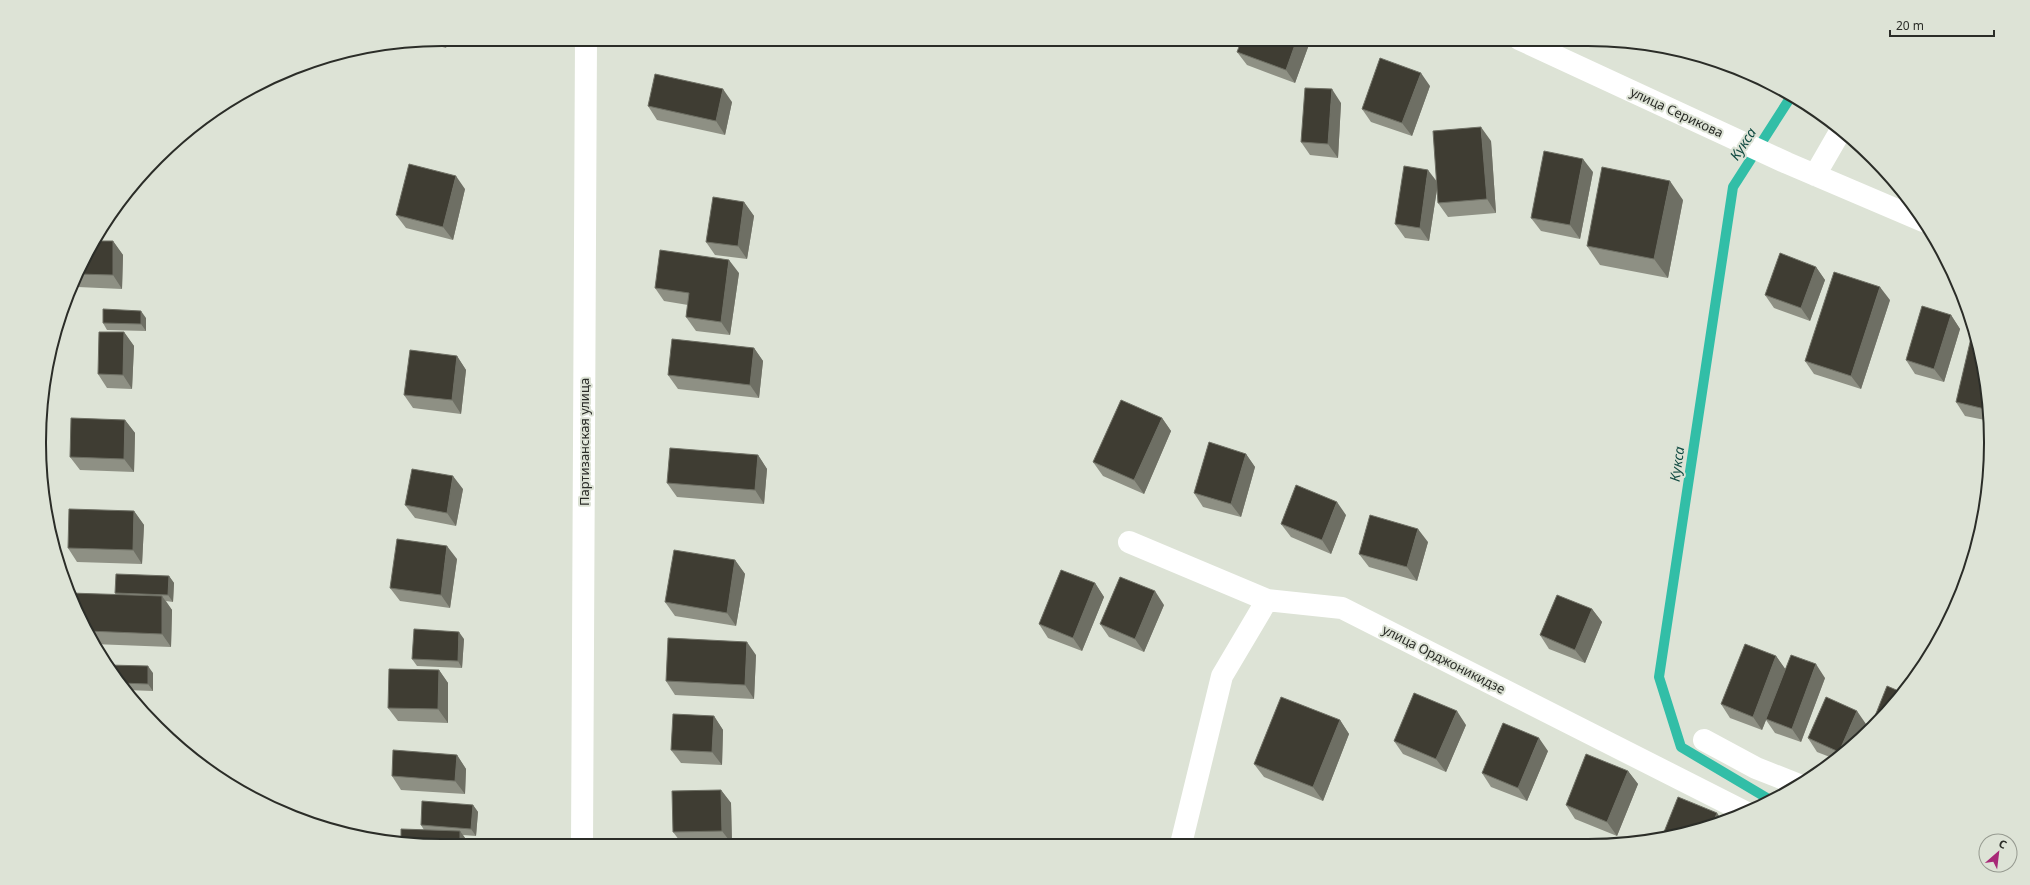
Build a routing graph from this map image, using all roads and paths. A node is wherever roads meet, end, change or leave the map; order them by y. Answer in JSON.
{"nodes":[{"id":1,"x":586,"y":46,"type":"edge"},
{"id":2,"x":1534,"y":46,"type":"edge"},
{"id":3,"x":1838,"y":135,"type":"edge"},
{"id":4,"x":1815,"y":175,"type":"junction"},
{"id":5,"x":1913,"y":217,"type":"edge"},
{"id":6,"x":1128,"y":542,"type":"dead end"},
{"id":7,"x":1267,"y":600,"type":"junction"},
{"id":8,"x":1704,"y":740,"type":"dead end"},
{"id":9,"x":1792,"y":782,"type":"edge"},
{"id":10,"x":1739,"y":809,"type":"edge"},
{"id":11,"x":582,"y":839,"type":"edge"},
{"id":12,"x":1182,"y":839,"type":"edge"}],
"edges":[{"from":1,"to":11,"type":"street","name":"Партизанская улица"},
{"from":2,"to":4,"type":"street","name":"улица Серикова"},
{"from":3,"to":4,"type":"street"},
{"from":4,"to":5,"type":"street","name":"улица Серикова"},
{"from":6,"to":7,"type":"street","name":"улица Орджоникидзе"},
{"from":7,"to":10,"type":"street","name":"улица Орджоникидзе"},
{"from":7,"to":12,"type":"street"},
{"from":8,"to":9,"type":"street"}]}
